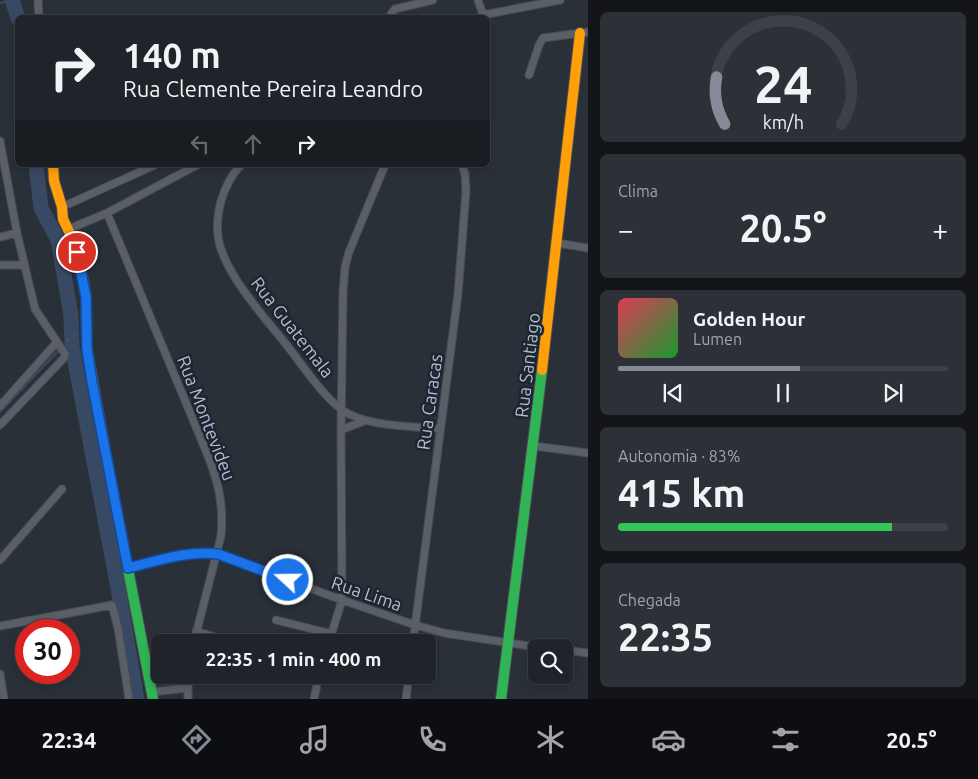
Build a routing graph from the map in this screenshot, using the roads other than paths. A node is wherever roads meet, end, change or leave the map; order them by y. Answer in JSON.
{"nodes":[{"id":1,"x":38,"y":0,"type":"edge"},
{"id":2,"x":433,"y":0,"type":"edge"},
{"id":3,"x":478,"y":0,"type":"edge"},
{"id":4,"x":560,"y":0,"type":"edge"},
{"id":5,"x":534,"y":3,"type":"edge"},
{"id":6,"x":39,"y":15,"type":"edge"},
{"id":7,"x":391,"y":15,"type":"edge"},
{"id":8,"x":482,"y":15,"type":"edge"},
{"id":9,"x":486,"y":15,"type":"edge"},
{"id":10,"x":584,"y":32,"type":"edge"},
{"id":11,"x":529,"y":75,"type":"dead end"},
{"id":12,"x":0,"y":141,"type":"edge"},
{"id":13,"x":53,"y":167,"type":"edge"},
{"id":14,"x":193,"y":167,"type":"edge"},
{"id":15,"x":240,"y":167,"type":"edge"},
{"id":16,"x":384,"y":167,"type":"edge"},
{"id":17,"x":463,"y":167,"type":"edge"},
{"id":18,"x":140,"y":168,"type":"edge"},
{"id":19,"x":62,"y":207,"type":"junction"},
{"id":20,"x":108,"y":213,"type":"junction"},
{"id":21,"x":69,"y":229,"type":"junction"},
{"id":22,"x":17,"y":233,"type":"junction"},
{"id":23,"x":0,"y":236,"type":"edge"},
{"id":24,"x":557,"y":243,"type":"junction"},
{"id":25,"x":588,"y":248,"type":"edge"},
{"id":26,"x":0,"y":265,"type":"edge"},
{"id":27,"x":24,"y":265,"type":"junction"},
{"id":28,"x":60,"y":344,"type":"junction"},
{"id":29,"x":0,"y":406,"type":"edge"},
{"id":30,"x":341,"y":410,"type":"junction"},
{"id":31,"x":364,"y":421,"type":"junction"},
{"id":32,"x":0,"y":425,"type":"edge"},
{"id":33,"x":440,"y":429,"type":"junction"},
{"id":34,"x":341,"y":430,"type":"junction"},
{"id":35,"x":534,"y":446,"type":"junction"},
{"id":36,"x":588,"y":453,"type":"edge"},
{"id":37,"x":62,"y":489,"type":"dead end"},
{"id":38,"x":218,"y":554,"type":"junction"},
{"id":39,"x":0,"y":560,"type":"edge"},
{"id":40,"x":128,"y":568,"type":"junction"},
{"id":41,"x":342,"y":600,"type":"junction"},
{"id":42,"x":276,"y":620,"type":"dead end"},
{"id":43,"x":415,"y":625,"type":"junction"},
{"id":44,"x":0,"y":626,"type":"edge"},
{"id":45,"x":196,"y":631,"type":"junction"},
{"id":46,"x":195,"y":634,"type":"edge"},
{"id":47,"x":205,"y":634,"type":"edge"},
{"id":48,"x":332,"y":634,"type":"joint"},
{"id":49,"x":414,"y":634,"type":"edge"},
{"id":50,"x":508,"y":643,"type":"junction"},
{"id":51,"x":528,"y":646,"type":"edge"},
{"id":52,"x":573,"y":651,"type":"edge"},
{"id":53,"x":588,"y":653,"type":"edge"},
{"id":54,"x":0,"y":674,"type":"edge"},
{"id":55,"x":187,"y":684,"type":"edge"},
{"id":56,"x":317,"y":684,"type":"edge"},
{"id":57,"x":408,"y":684,"type":"edge"},
{"id":58,"x":187,"y":688,"type":"junction"},
{"id":59,"x":152,"y":695,"type":"edge"},
{"id":60,"x":4,"y":699,"type":"edge"},
{"id":61,"x":129,"y":699,"type":"edge"},
{"id":62,"x":188,"y":699,"type":"edge"},
{"id":63,"x":314,"y":699,"type":"edge"},
{"id":64,"x":406,"y":699,"type":"edge"},
{"id":65,"x":501,"y":699,"type":"edge"}],
"edges":[{"from":1,"to":6,"type":"street"},
{"from":2,"to":7,"type":"street"},
{"from":3,"to":8,"type":"street"},
{"from":4,"to":5,"type":"street"},
{"from":5,"to":9,"type":"street"},
{"from":10,"to":11,"type":"street"},
{"from":10,"to":24,"type":"street","name":"Rua Santiago"},
{"from":12,"to":22,"type":"street"},
{"from":13,"to":19,"type":"street"},
{"from":14,"to":20,"type":"street"},
{"from":15,"to":30,"type":"street","name":"Rua Guatemala"},
{"from":16,"to":30,"type":"street"},
{"from":17,"to":33,"type":"street","name":"Rua Caracas"},
{"from":18,"to":19,"type":"street"},
{"from":19,"to":21,"type":"street"},
{"from":20,"to":21,"type":"street"},
{"from":20,"to":38,"type":"street","name":"Rua Montevideu"},
{"from":21,"to":40,"type":"street"},
{"from":22,"to":23,"type":"street"},
{"from":22,"to":27,"type":"street"},
{"from":24,"to":25,"type":"street"},
{"from":24,"to":35,"type":"street","name":"Rua Santiago"},
{"from":26,"to":27,"type":"street"},
{"from":27,"to":28,"type":"street"},
{"from":28,"to":29,"type":"street"},
{"from":28,"to":32,"type":"street"},
{"from":30,"to":31,"type":"street","name":"Rua Guatemala"},
{"from":30,"to":34,"type":"street"},
{"from":31,"to":33,"type":"street","name":"Rua Guatemala"},
{"from":31,"to":34,"type":"street"},
{"from":33,"to":43,"type":"street","name":"Rua Caracas"},
{"from":34,"to":41,"type":"street"},
{"from":35,"to":36,"type":"street"},
{"from":35,"to":50,"type":"street","name":"Rua Santiago"},
{"from":37,"to":39,"type":"street"},
{"from":38,"to":40,"type":"street","name":"Rua Lima"},
{"from":38,"to":41,"type":"street","name":"Rua Lima"},
{"from":38,"to":45,"type":"street","name":"Rua Montevideu"},
{"from":40,"to":59,"type":"street"},
{"from":41,"to":43,"type":"street","name":"Rua Lima"},
{"from":41,"to":48,"type":"street"},
{"from":42,"to":48,"type":"street"},
{"from":43,"to":49,"type":"street","name":"Rua Caracas"},
{"from":43,"to":50,"type":"street","name":"Rua Lima"},
{"from":44,"to":61,"type":"street"},
{"from":45,"to":46,"type":"street","name":"Rua Montevideu"},
{"from":45,"to":47,"type":"street"},
{"from":50,"to":51,"type":"street","name":"Rua Lima"},
{"from":50,"to":65,"type":"street","name":"Rua Santiago"},
{"from":52,"to":53,"type":"street"},
{"from":54,"to":60,"type":"street"},
{"from":55,"to":58,"type":"street"},
{"from":56,"to":63,"type":"street"},
{"from":57,"to":64,"type":"street"},
{"from":58,"to":59,"type":"street"},
{"from":58,"to":62,"type":"street"}]}
